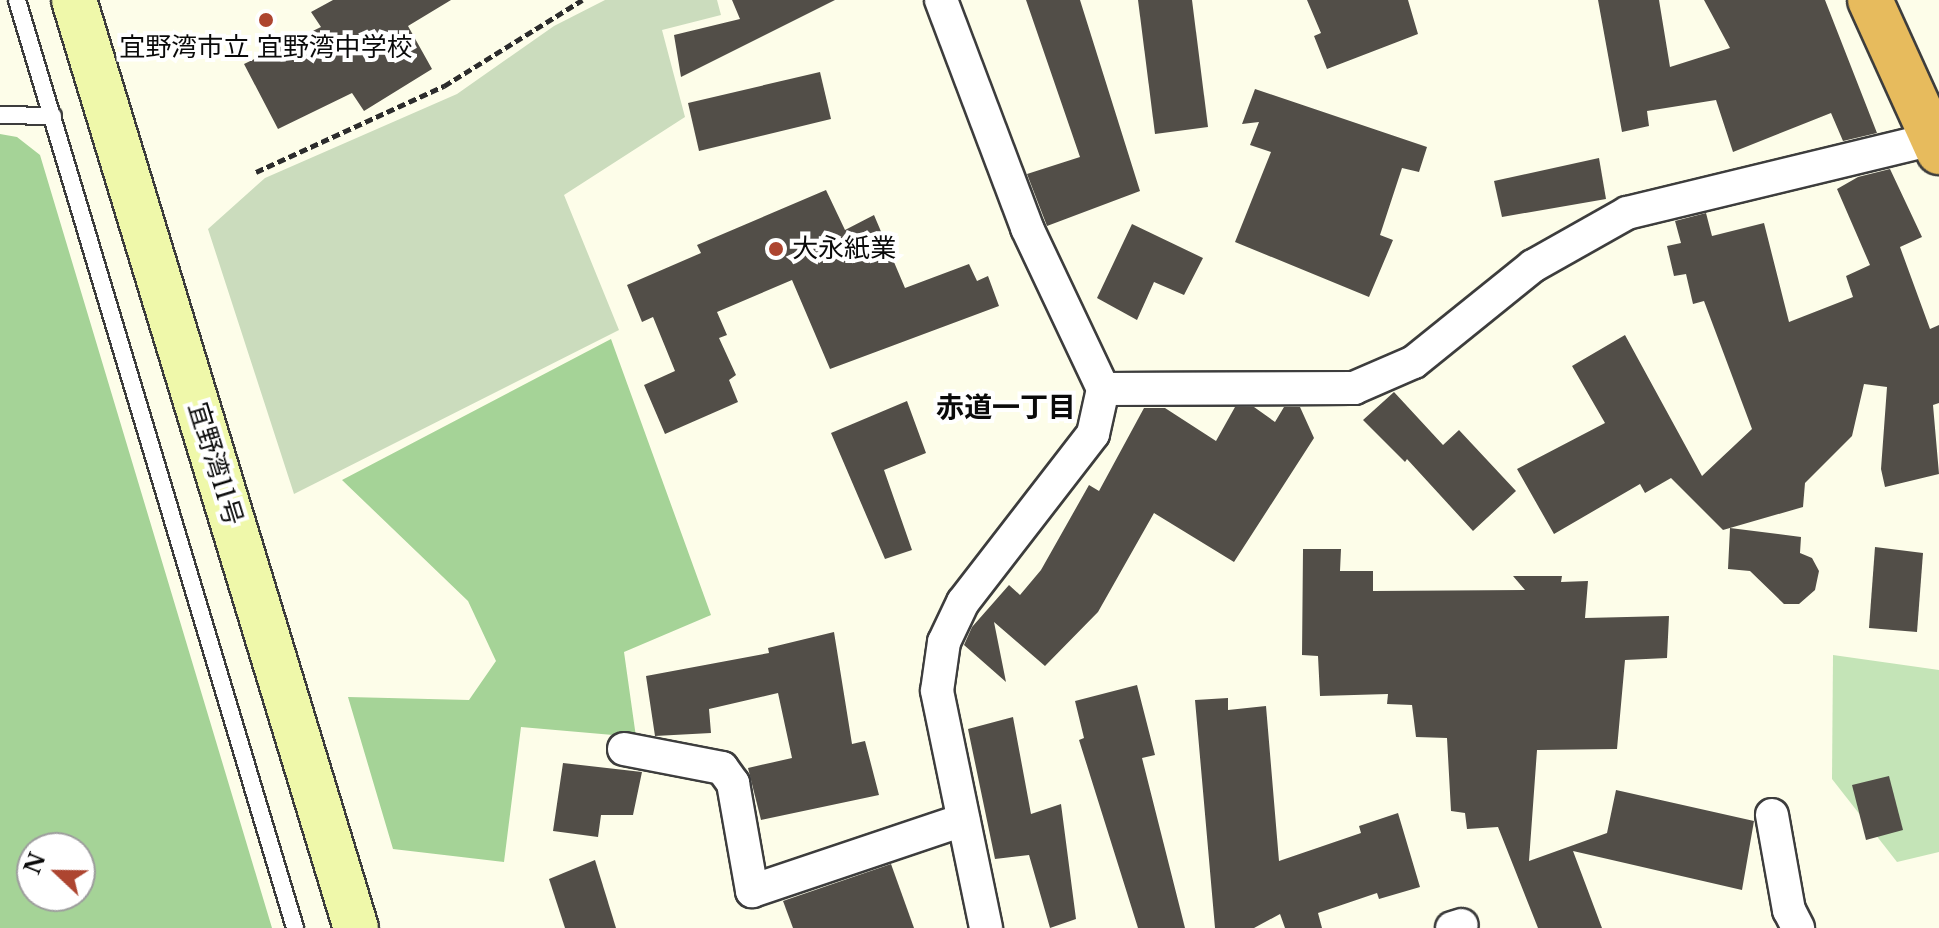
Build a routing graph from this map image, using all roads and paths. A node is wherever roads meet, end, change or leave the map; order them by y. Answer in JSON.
{"nodes":[{"id":1,"x":17,"y":0,"type":"edge"},
{"id":2,"x":74,"y":0,"type":"edge"},
{"id":3,"x":582,"y":0,"type":"edge"},
{"id":4,"x":941,"y":0,"type":"edge"},
{"id":5,"x":1870,"y":0,"type":"edge"},
{"id":6,"x":0,"y":115,"type":"edge"},
{"id":7,"x":53,"y":116,"type":"junction"},
{"id":8,"x":1936,"y":146,"type":"edge"},
{"id":9,"x":256,"y":172,"type":"dead end"},
{"id":10,"x":1103,"y":389,"type":"junction"},
{"id":11,"x":624,"y":749,"type":"dead end"},
{"id":12,"x":1772,"y":815,"type":"dead end"},
{"id":13,"x":963,"y":820,"type":"junction"},
{"id":14,"x":295,"y":928,"type":"edge"},
{"id":15,"x":356,"y":928,"type":"edge"},
{"id":16,"x":986,"y":928,"type":"edge"},
{"id":17,"x":1798,"y":928,"type":"edge"}],
"edges":[{"from":1,"to":7,"type":"lane"},
{"from":2,"to":15,"type":"street","name":"宜野湾11号"},
{"from":3,"to":9,"type":"path"},
{"from":4,"to":10,"type":"street"},
{"from":5,"to":8,"type":"highway"},
{"from":6,"to":7,"type":"lane"},
{"from":7,"to":14,"type":"lane"},
{"from":8,"to":10,"type":"street"},
{"from":10,"to":13,"type":"street"},
{"from":11,"to":13,"type":"street"},
{"from":12,"to":17,"type":"street"},
{"from":13,"to":16,"type":"street"}]}
